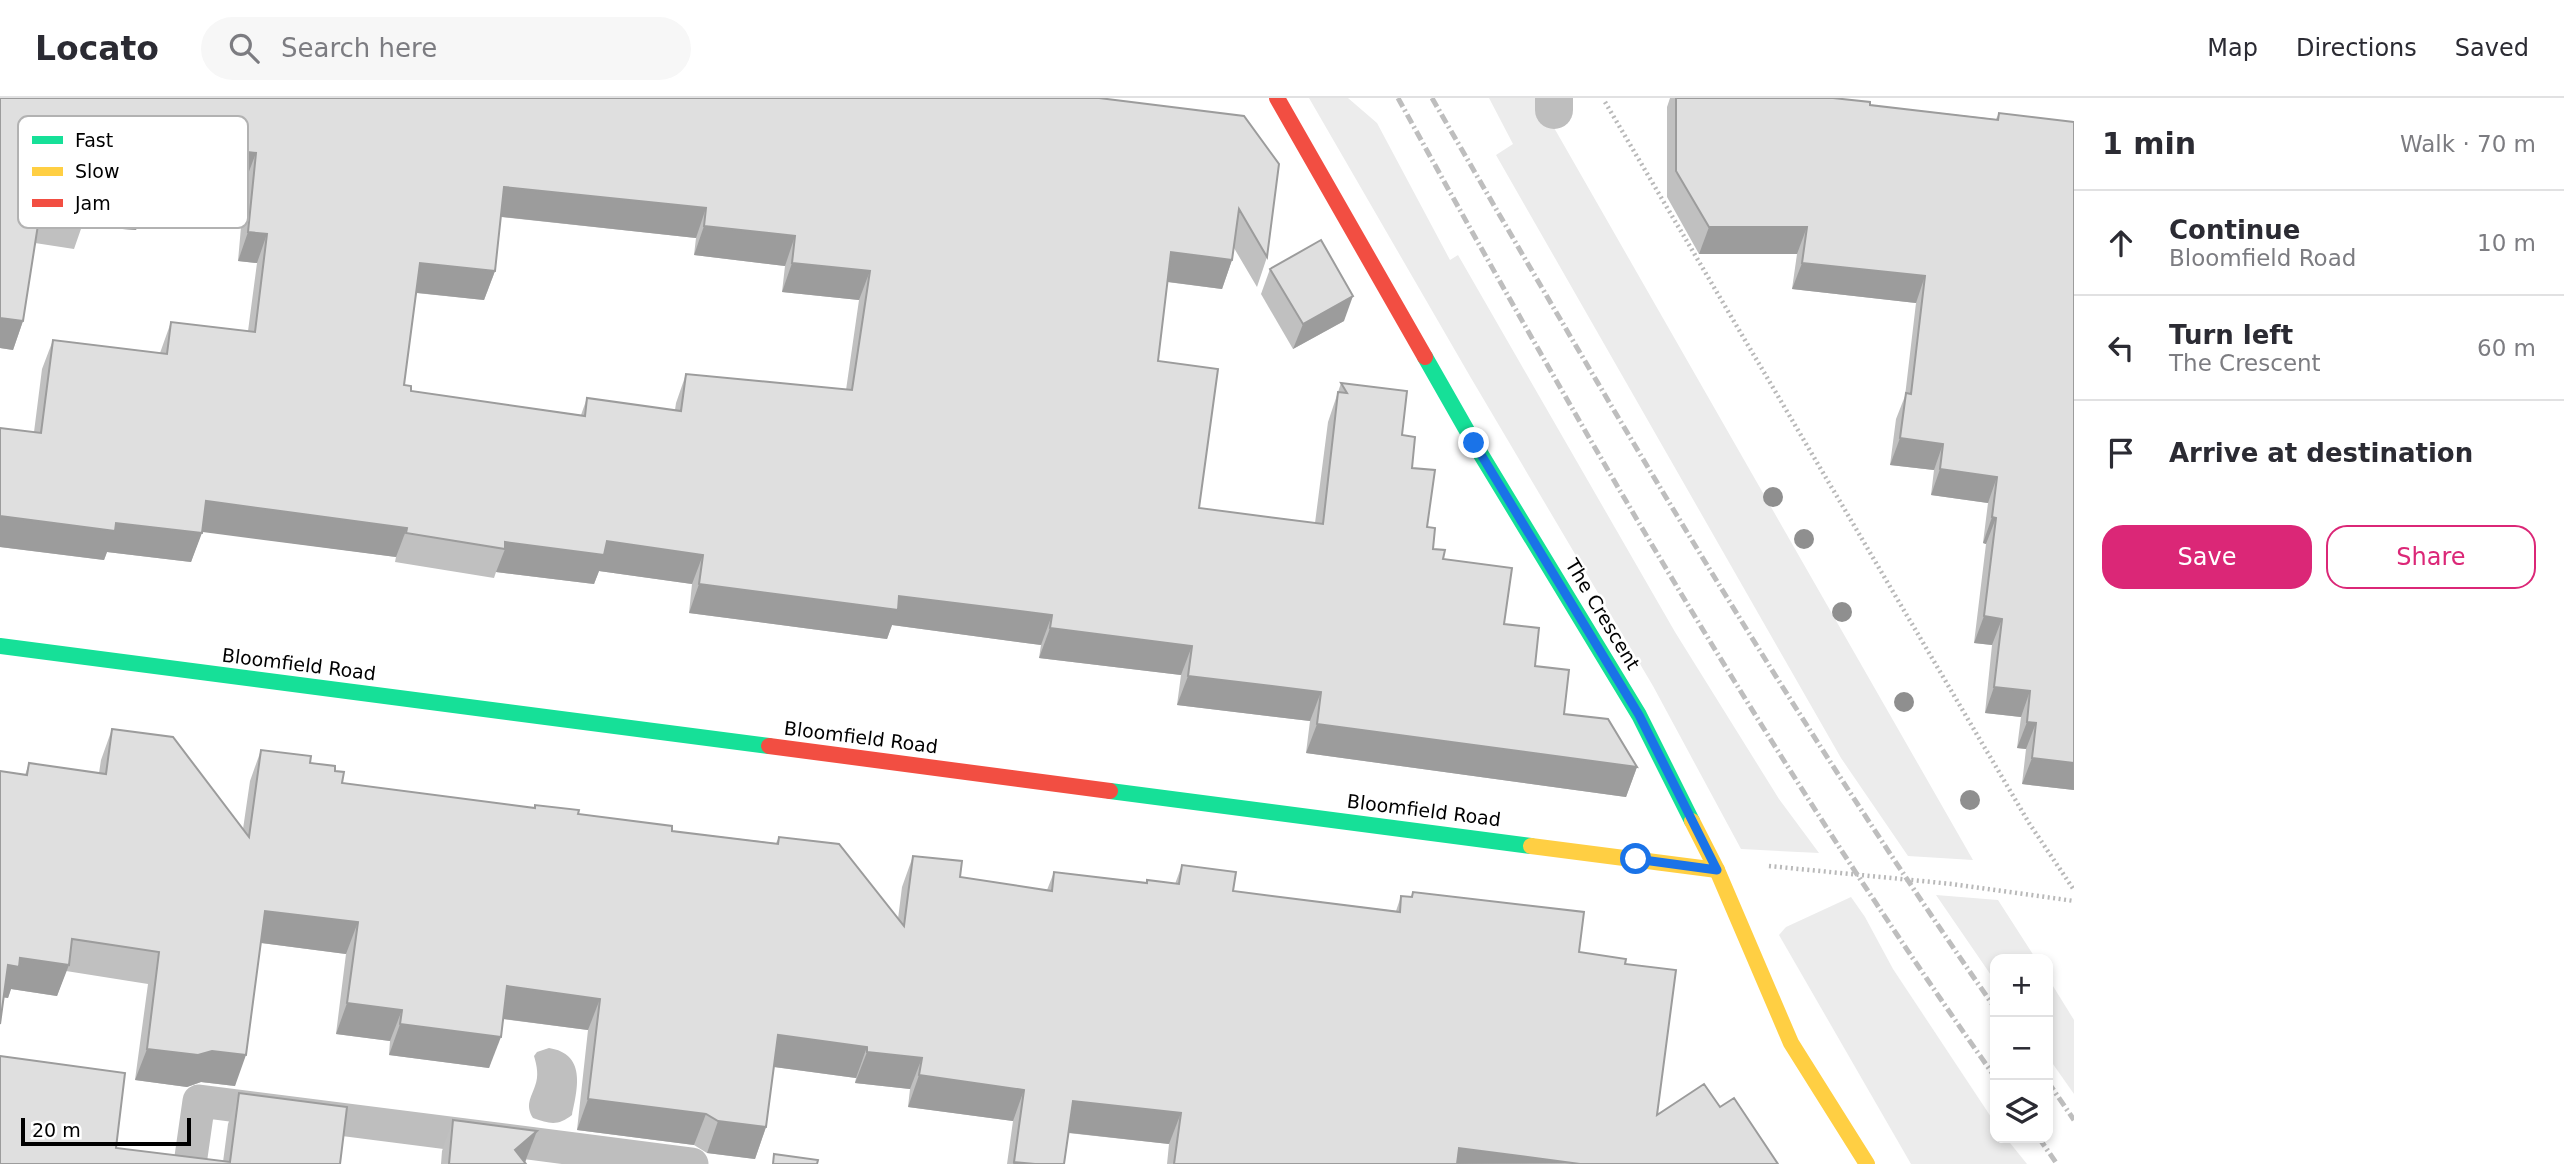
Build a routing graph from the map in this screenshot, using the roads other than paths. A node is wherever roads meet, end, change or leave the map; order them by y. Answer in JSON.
{"nodes":[{"id":1,"x":1277,"y":98,"type":"edge"},
{"id":2,"x":0,"y":646,"type":"edge"},
{"id":3,"x":1717,"y":870,"type":"junction"},
{"id":4,"x":190,"y":1164,"type":"edge"},
{"id":5,"x":692,"y":1164,"type":"edge"},
{"id":6,"x":1867,"y":1164,"type":"edge"}],
"edges":[{"from":1,"to":3,"type":"street","name":"The Crescent"},
{"from":2,"to":3,"type":"street","name":"Bloomfield Road"},
{"from":3,"to":6,"type":"street","name":"The Crescent"},
{"from":4,"to":5,"type":"lane"}]}
